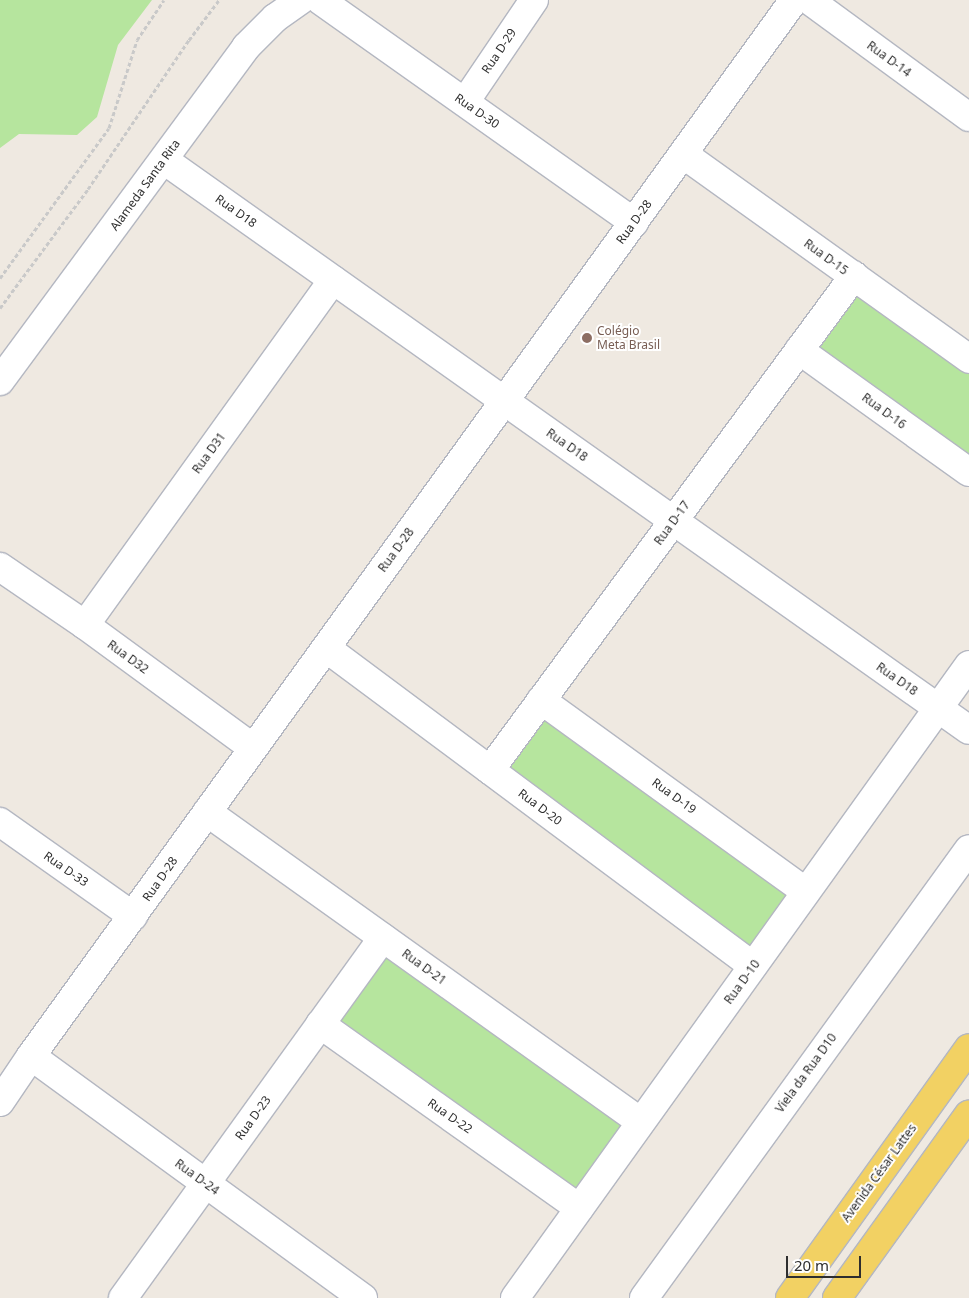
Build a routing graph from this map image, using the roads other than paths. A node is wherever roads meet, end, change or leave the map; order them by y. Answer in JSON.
{"nodes":[{"id":1,"x":301,"y":0,"type":"edge"},
{"id":2,"x":320,"y":0,"type":"edge"},
{"id":3,"x":534,"y":0,"type":"edge"},
{"id":4,"x":794,"y":0,"type":"edge"},
{"id":5,"x":810,"y":0,"type":"edge"},
{"id":6,"x":465,"y":102,"type":"junction"},
{"id":7,"x":969,"y":117,"type":"edge"},
{"id":8,"x":683,"y":154,"type":"junction"},
{"id":9,"x":164,"y":160,"type":"junction"},
{"id":10,"x":634,"y":222,"type":"junction"},
{"id":11,"x":854,"y":276,"type":"junction"},
{"id":12,"x":333,"y":280,"type":"junction"},
{"id":13,"x":800,"y":350,"type":"junction"},
{"id":14,"x":969,"y":359,"type":"edge"},
{"id":15,"x":0,"y":382,"type":"edge"},
{"id":16,"x":504,"y":401,"type":"junction"},
{"id":17,"x":969,"y":472,"type":"edge"},
{"id":18,"x":674,"y":521,"type":"junction"},
{"id":19,"x":0,"y":567,"type":"edge"},
{"id":20,"x":85,"y":625,"type":"junction"},
{"id":21,"x":326,"y":648,"type":"junction"},
{"id":22,"x":969,"y":665,"type":"edge"},
{"id":23,"x":542,"y":700,"type":"junction"},
{"id":24,"x":938,"y":708,"type":"junction"},
{"id":25,"x":969,"y":730,"type":"edge"},
{"id":26,"x":253,"y":748,"type":"junction"},
{"id":27,"x":490,"y":770,"type":"junction"},
{"id":28,"x":207,"y":812,"type":"junction"},
{"id":29,"x":0,"y":822,"type":"edge"},
{"id":30,"x":969,"y":848,"type":"edge"},
{"id":31,"x":806,"y":892,"type":"junction"},
{"id":32,"x":133,"y":916,"type":"junction"},
{"id":33,"x":383,"y":938,"type":"junction"},
{"id":34,"x":753,"y":966,"type":"junction"},
{"id":35,"x":320,"y":1024,"type":"junction"},
{"id":36,"x":969,"y":1048,"type":"edge"},
{"id":37,"x":31,"y":1056,"type":"junction"},
{"id":38,"x":0,"y":1102,"type":"edge"},
{"id":39,"x":969,"y":1114,"type":"edge"},
{"id":40,"x":641,"y":1122,"type":"junction"},
{"id":41,"x":206,"y":1183,"type":"junction"},
{"id":42,"x":580,"y":1208,"type":"junction"},
{"id":43,"x":792,"y":1297,"type":"edge"},
{"id":44,"x":123,"y":1298,"type":"edge"},
{"id":45,"x":363,"y":1298,"type":"edge"},
{"id":46,"x":515,"y":1298,"type":"edge"},
{"id":47,"x":644,"y":1298,"type":"edge"},
{"id":48,"x":838,"y":1298,"type":"edge"}],
"edges":[{"from":1,"to":9,"type":"street","name":"Alameda Santa Rita"},
{"from":2,"to":6,"type":"street","name":"Rua D-30"},
{"from":3,"to":6,"type":"street","name":"Rua D-29"},
{"from":4,"to":8,"type":"street","name":"Rua D-28"},
{"from":5,"to":7,"type":"street","name":"Rua D-14"},
{"from":6,"to":10,"type":"street","name":"Rua D-30"},
{"from":8,"to":10,"type":"street","name":"Rua D-28"},
{"from":8,"to":11,"type":"street","name":"Rua D-15"},
{"from":9,"to":12,"type":"street","name":"Rua D18"},
{"from":9,"to":15,"type":"street","name":"Alameda Santa Rita"},
{"from":10,"to":16,"type":"street","name":"Rua D-28"},
{"from":11,"to":13,"type":"street","name":"Rua D-17"},
{"from":11,"to":14,"type":"street","name":"Rua D-15"},
{"from":12,"to":16,"type":"street","name":"Rua D18"},
{"from":12,"to":20,"type":"street","name":"Rua D31"},
{"from":13,"to":17,"type":"street","name":"Rua D-16"},
{"from":13,"to":18,"type":"street","name":"Rua D-17"},
{"from":16,"to":18,"type":"street","name":"Rua D18"},
{"from":16,"to":21,"type":"street","name":"Rua D-28"},
{"from":18,"to":23,"type":"street","name":"Rua D-17"},
{"from":18,"to":24,"type":"street","name":"Rua D18"},
{"from":19,"to":20,"type":"street","name":"Rua D32"},
{"from":20,"to":26,"type":"street","name":"Rua D32"},
{"from":21,"to":26,"type":"street","name":"Rua D-28"},
{"from":21,"to":27,"type":"street","name":"Rua D-20"},
{"from":22,"to":24,"type":"street","name":"Rua D-10"},
{"from":23,"to":27,"type":"street","name":"Rua D-17"},
{"from":23,"to":31,"type":"street","name":"Rua D-19"},
{"from":24,"to":25,"type":"street","name":"Rua D18"},
{"from":24,"to":31,"type":"street","name":"Rua D-10"},
{"from":26,"to":28,"type":"street","name":"Rua D-28"},
{"from":27,"to":34,"type":"street","name":"Rua D-20"},
{"from":28,"to":32,"type":"street","name":"Rua D-28"},
{"from":28,"to":33,"type":"street","name":"Rua D-21"},
{"from":29,"to":32,"type":"street","name":"Rua D-33"},
{"from":30,"to":47,"type":"street","name":"Viela da Rua D10"},
{"from":31,"to":34,"type":"street","name":"Rua D-10"},
{"from":32,"to":37,"type":"street","name":"Rua D-28"},
{"from":33,"to":35,"type":"street","name":"Rua D-23"},
{"from":33,"to":40,"type":"street","name":"Rua D-21"},
{"from":34,"to":40,"type":"street","name":"Rua D-10"},
{"from":35,"to":41,"type":"street","name":"Rua D-23"},
{"from":35,"to":42,"type":"street","name":"Rua D-22"},
{"from":36,"to":43,"type":"main road","name":"Avenida César Lattes"},
{"from":37,"to":38,"type":"street","name":"Rua D-28"},
{"from":37,"to":41,"type":"street","name":"Rua D-24"},
{"from":39,"to":48,"type":"main road"},
{"from":40,"to":42,"type":"street","name":"Rua D-10"},
{"from":41,"to":44,"type":"street","name":"Rua D-23"},
{"from":41,"to":45,"type":"street","name":"Rua D-24"},
{"from":42,"to":46,"type":"street","name":"Rua D-10"}]}
